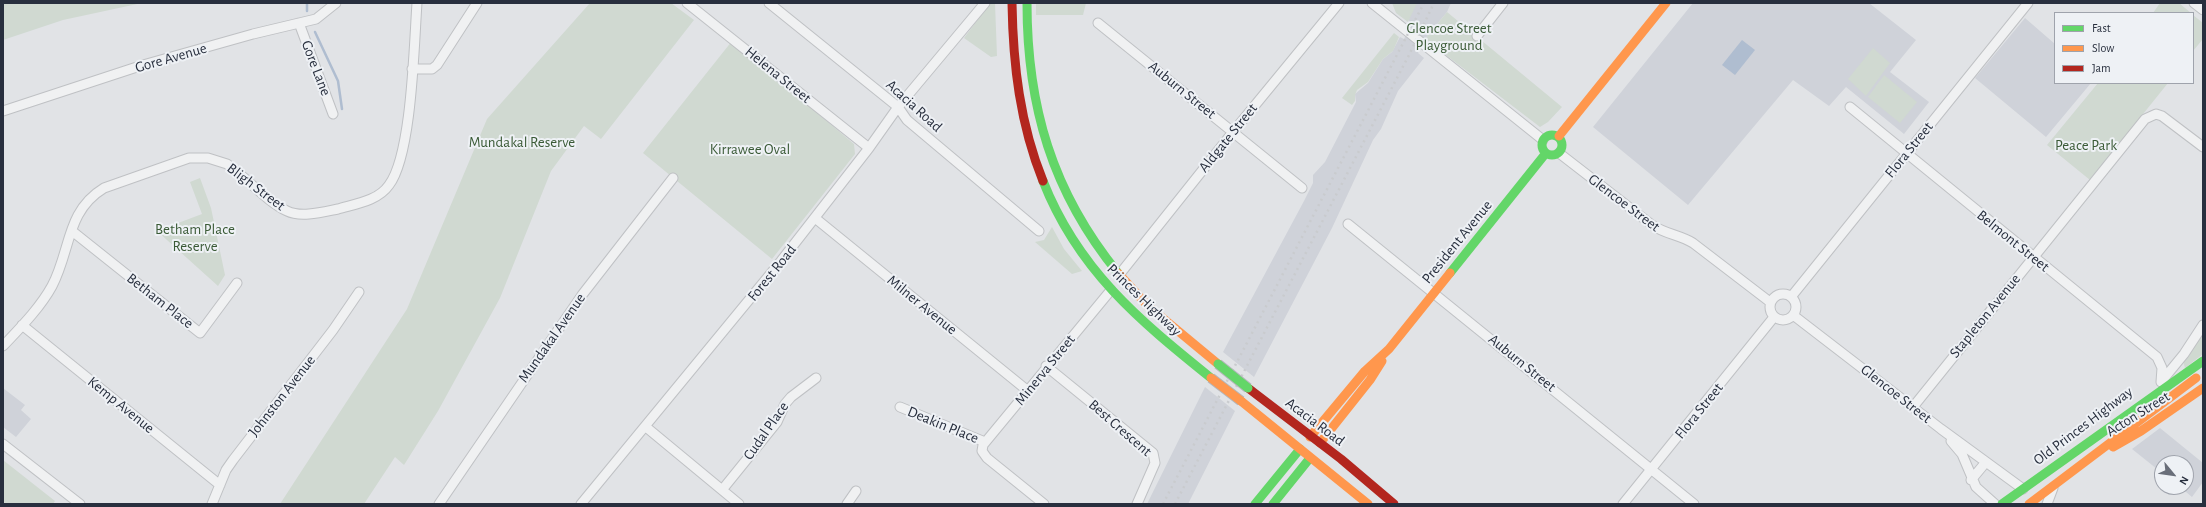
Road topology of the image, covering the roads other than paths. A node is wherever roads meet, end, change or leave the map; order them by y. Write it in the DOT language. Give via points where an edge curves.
graph roads {
  1 [pos="336,3"];
  2 [pos="417,3"];
  3 [pos="477,3"];
  4 [pos="687,3"];
  5 [pos="769,3"];
  6 [pos="985,3"];
  7 [pos="1012,3"];
  8 [pos="1027,3"];
  9 [pos="1339,3"];
  10 [pos="1372,3"];
  11 [pos="1503,3"];
  12 [pos="1666,3"];
  13 [pos="2194,3"];
  14 [pos="2024,4"];
  15 [pos="2203,10"];
  16 [pos="299,23"];
  17 [pos="1098,23"];
  18 [pos="1477,36"];
  19 [pos="412,69"];
  20 [pos="898,107"];
  21 [pos="1850,107"];
  22 [pos="3,111"];
  23 [pos="333,114"];
  24 [pos="1233,132"];
  25 [pos="1559,136"];
  26 [pos="1543,140"];
  27 [pos="2203,147"];
  28 [pos="869,148"];
  29 [pos="1546,153"];
  30 [pos="1559,153"];
  31 [pos="1906,153"];
  32 [pos="673,178"];
  33 [pos="1302,188"];
  34 [pos="815,218"];
  35 [pos="1348,224"];
  36 [pos="72,231"];
  37 [pos="1039,231"];
  38 [pos="2033,257"];
  39 [pos="1119,275"];
  40 [pos="237,283"];
  41 [pos="1111,290"];
  42 [pos="359,292"];
  43 [pos="1434,293"];
  44 [pos="1791,297"];
  45 [pos="1770,302"];
  46 [pos="1793,315"];
  47 [pos="1774,317"];
  48 [pos="22,325"];
  49 [pos="2203,325"];
  50 [pos="3,346"];
  51 [pos="1388,349"];
  52 [pos="2157,357"];
  53 [pos="2179,360"];
  54 [pos="2203,361"];
  55 [pos="1218,364"];
  56 [pos="1046,366"];
  57 [pos="2203,372"];
  58 [pos="816,378"];
  59 [pos="1211,378"];
  60 [pos="2161,382"];
  61 [pos="2203,389"];
  62 [pos="1028,391"];
  63 [pos="900,407"];
  64 [pos="1912,407"];
  65 [pos="2123,417"];
  66 [pos="646,427"];
  67 [pos="1941,429"];
  68 [pos="1310,436"];
  69 [pos="985,442"];
  70 [pos="3,444"];
  71 [pos="1320,444"];
  72 [pos="1300,449"];
  73 [pos="1310,458"];
  74 [pos="1986,462"];
  75 [pos="2083,464"];
  76 [pos="1652,469"];
  77 [pos="1971,480"];
  78 [pos="220,485"];
  79 [pos="2054,485"];
  80 [pos="2023,489"];
  81 [pos="722,490"];
  82 [pos="856,491"];
  83 [pos="80,504"];
  84 [pos="212,504"];
  85 [pos="439,504"];
  86 [pos="581,504"];
  87 [pos="739,504"];
  88 [pos="847,504"];
  89 [pos="1044,504"];
  90 [pos="1137,504"];
  91 [pos="1255,504"];
  92 [pos="1273,504"];
  93 [pos="1368,504"];
  94 [pos="1394,504"];
  95 [pos="1623,504"];
  96 [pos="1694,504"];
  97 [pos="1995,504"];
  98 [pos="2002,504"];
  99 [pos="2023,504"];
  100 [pos="2029,504"];
  101 [pos="2047,504"];
  1 -- 16 [label="street, Gore Avenue" via="316,19"];
  2 -- 19 [label="street, Bligh Street"];
  3 -- 19 [label="street" via="437,65 432,69"];
  4 -- 28 [label="street, Helena Street"];
  5 -- 20 [label="street, Acacia Road"];
  6 -- 20 [label="street, Forest Road"];
  7 -- 41 [label="main road, Princes Highway" via="1016,93 1030,149 1066,230 1094,271"];
  8 -- 39 [label="main road, Princes Highway" via="1025,33 1028,72 1037,118 1046,145 1082,221"];
  9 -- 24 [label="street, Aldgate Street"];
  10 -- 26 [label="street"];
  11 -- 18 [label="street"];
  12 -- 25 [label="main road"];
  13 -- 15 [label="street"];
  14 -- 31 [label="street, Flora Street"];
  16 -- 22 [label="street, Gore Avenue" via="143,65"];
  16 -- 23 [label="street, Gore Lane"];
  17 -- 24 [label="street, Auburn Street"];
  19 -- 36 [label="street, Bligh Street" via="402,156 389,185 374,197 332,210 293,214 280,207 227,164 197,157 99,191 81,208"];
  20 -- 28 [label="street, Forest Road"];
  20 -- 37 [label="street, Acacia Road" via="907,120"];
  21 -- 31 [label="street, Belmont Street"];
  24 -- 33 [label="street, Auburn Street"];
  24 -- 39 [label="street, Aldgate Street"];
  25 -- 26 [label="main road" via="1550,134"];
  25 -- 30 [label="main road" via="1563,146"];
  26 -- 29 [label="main road" via="1542,147"];
  27 -- 38 [label="street, Stapleton Avenue" via="2162,116 2150,115"];
  28 -- 34 [label="street, Forest Road"];
  29 -- 30 [label="main road"];
  29 -- 43 [label="main road, President Avenue"];
  30 -- 45 [label="street, Glencoe Street" via="1652,225 1662,232 1680,236 1693,243"];
  31 -- 38 [label="street, Belmont Street"];
  31 -- 44 [label="street, Flora Street"];
  32 -- 85 [label="street, Mundakal Avenue" via="582,295"];
  34 -- 62 [label="street, Milner Avenue"];
  34 -- 66 [label="street, Forest Road"];
  35 -- 43 [label="street, Auburn Street"];
  36 -- 40 [label="street, Betham Place" via="200,333"];
  36 -- 48 [label="street, Bligh Street" via="52,286"];
  38 -- 52 [label="street, Belmont Street"];
  38 -- 64 [label="street, Stapleton Avenue"];
  39 -- 55 [label="main road, Princes Highway" via="1155,312"];
  41 -- 56 [label="street, Minerva Street"];
  41 -- 59 [label="main road, Princes Highway" via="1152,330"];
  42 -- 78 [label="street, Johnston Avenue" via="233,460"];
  43 -- 51 [label="main road, President Avenue"];
  43 -- 76 [label="street, Auburn Street"];
  44 -- 45 [label="street" via="1779,294"];
  44 -- 46 [label="street" via="1796,307"];
  45 -- 47 [label="street" via="1770,310"];
  46 -- 47 [label="street" via="1786,320"];
  46 -- 64 [label="street, Glencoe Street"];
  47 -- 76 [label="street, Flora Street"];
  48 -- 50 [label="street, Bligh Street"];
  48 -- 78 [label="street, Kemp Avenue"];
  49 -- 53 [label="street, Old Princes Highway"];
  51 -- 68 [label="main road, President Avenue" via="1365,371"];
  51 -- 71 [label="main road, President Avenue" via="1370,380"];
  52 -- 53 [label="street" via="2168,361"];
  52 -- 60 [label="street" via="2162,371"];
  53 -- 60 [label="street, Old Princes Highway"];
  54 -- 65 [label="main road"];
  55 -- 68 [label="main road, Acacia Road, bridge"];
  56 -- 62 [label="street, Minerva Street"];
  56 -- 90 [label="street, Best Crescent" via="1153,453 1155,463"];
  57 -- 75 [label="main road"];
  58 -- 81 [label="street, Cudal Place" via="785,404 777,422"];
  59 -- 72 [label="main road, Acacia Road, bridge"];
  60 -- 65 [label="street, Old Princes Highway"];
  61 -- 75 [label="main road, Acton Street" via="2141,431"];
  62 -- 69 [label="street, Minerva Street"];
  63 -- 69 [label="street, Deakin Place"];
  64 -- 67 [label="street, Glencoe Street"];
  65 -- 80 [label="main road, Old Princes Highway"];
  66 -- 81 [label="street"];
  66 -- 86 [label="street, Forest Road"];
  67 -- 74 [label="street, Glencoe Street"];
  67 -- 77 [label="street, Glencoe Street" via="1960,451"];
  68 -- 71 [label="main road, Acacia Road"];
  68 -- 72 [label="main road, President Avenue"];
  69 -- 89 [label="street, Minerva Street" via="982,451 987,458"];
  70 -- 83 [label="street"];
  71 -- 73 [label="main road, President Avenue"];
  71 -- 94 [label="main road, Acacia Road"];
  72 -- 73 [label="main road, Acacia Road"];
  72 -- 91 [label="main road, President Avenue"];
  73 -- 92 [label="main road, President Avenue"];
  73 -- 93 [label="main road, Acacia Road"];
  74 -- 77 [label="street"];
  74 -- 80 [label="street, Glencoe Street"];
  75 -- 79 [label="main road, Old Princes Highway"];
  75 -- 99 [label="main road"];
  76 -- 95 [label="street, Flora Street"];
  76 -- 96 [label="street, Auburn Street"];
  77 -- 97 [label="street, Glencoe Street"];
  78 -- 84 [label="street, Johnston Avenue"];
  79 -- 100 [label="main road, Old Princes Highway"];
  79 -- 101 [label="street"];
  80 -- 98 [label="main road, Old Princes Highway"];
  81 -- 87 [label="street"];
  82 -- 88 [label="street"];
}
